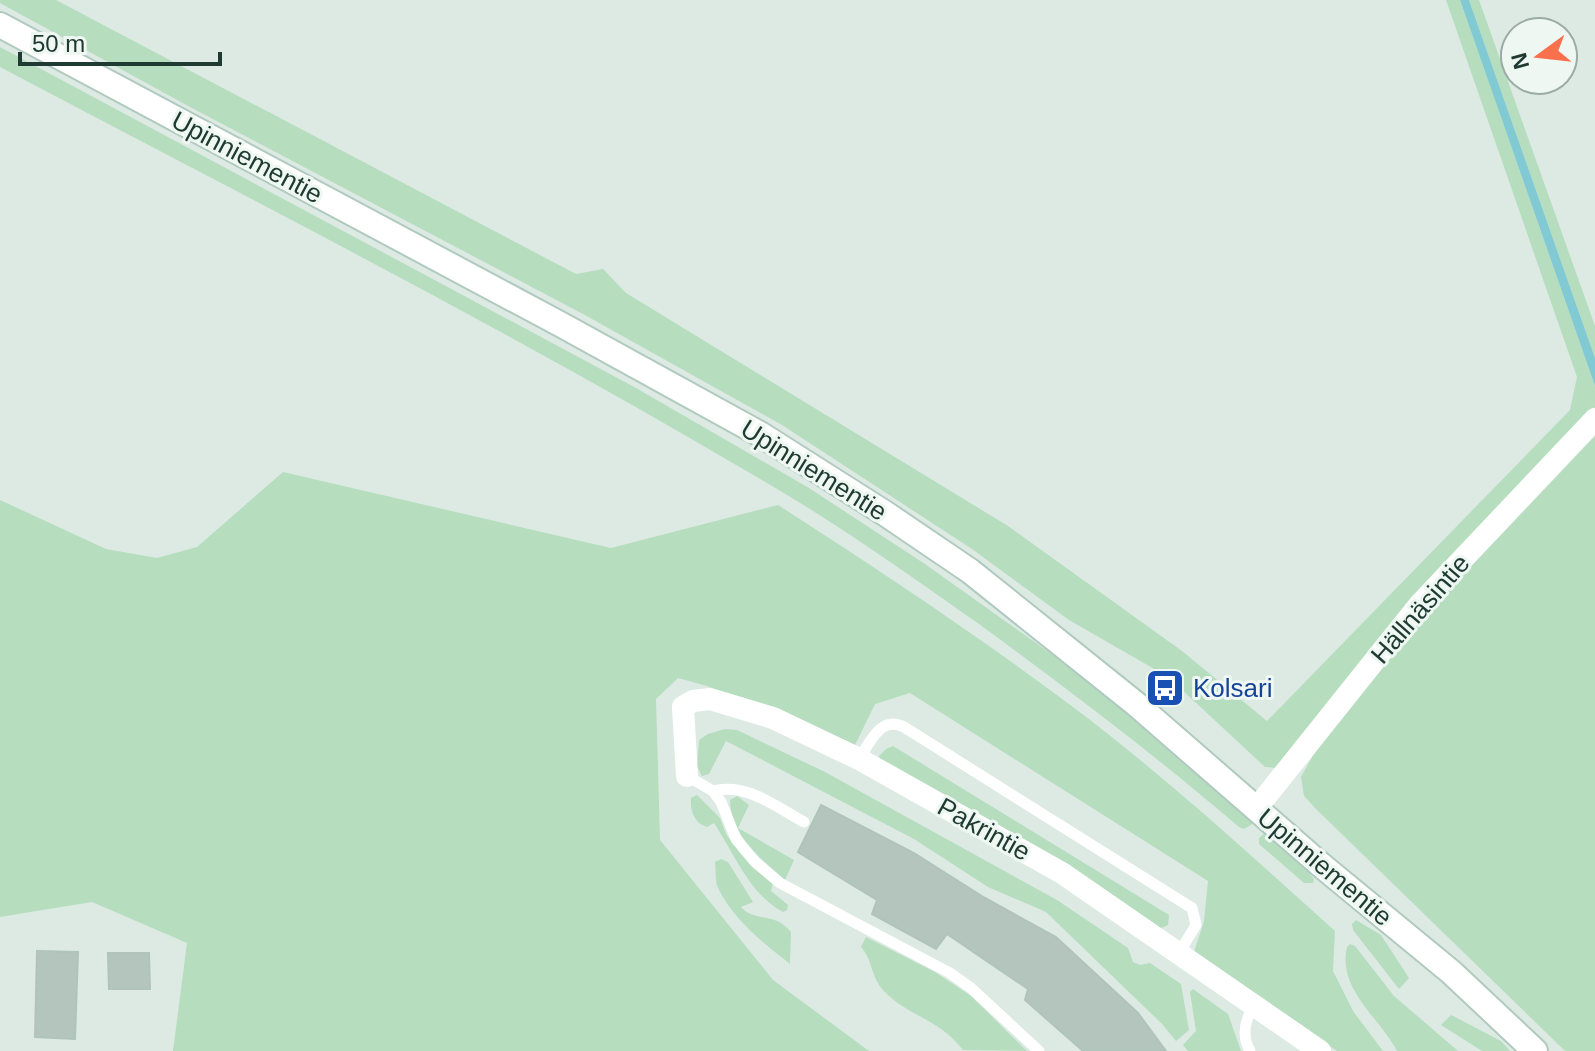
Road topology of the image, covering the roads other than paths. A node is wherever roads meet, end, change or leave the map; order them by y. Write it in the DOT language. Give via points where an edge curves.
graph roads {
  1 [pos="0,25"];
  2 [pos="1594,420"];
  3 [pos="859,759"];
  4 [pos="687,776"];
  5 [pos="713,791"];
  6 [pos="1256,809"];
  7 [pos="804,822"];
  8 [pos="1179,953"];
  9 [pos="1254,1005"];
  10 [pos="1039,1051"];
  11 [pos="1250,1051"];
  12 [pos="1320,1051"];
  13 [pos="1535,1051"];
  1 -- 6 [label="main road, Upinniementie" via="760,434 970,571"];
  2 -- 6 [label="street, Hällnäsintie" via="1419,605"];
  3 -- 4 [label="street, Pakrintie" via="773,718 710,699 683,707"];
  3 -- 8 [label="street, Pakrintie" via="1062,873"];
  3 -- 8 [label="lane" via="887,724 904,727 1192,908 1196,925"];
  4 -- 5 [label="lane"];
  5 -- 7 [label="lane" via="747,791"];
  5 -- 10 [label="lane" via="736,839 780,883 950,973"];
  6 -- 13 [label="main road, Upinniementie" via="1451,972"];
  8 -- 9 [label="street, Pakrintie"];
  9 -- 11 [label="lane" via="1245,1020"];
  9 -- 12 [label="street, Pakrintie"];
}
